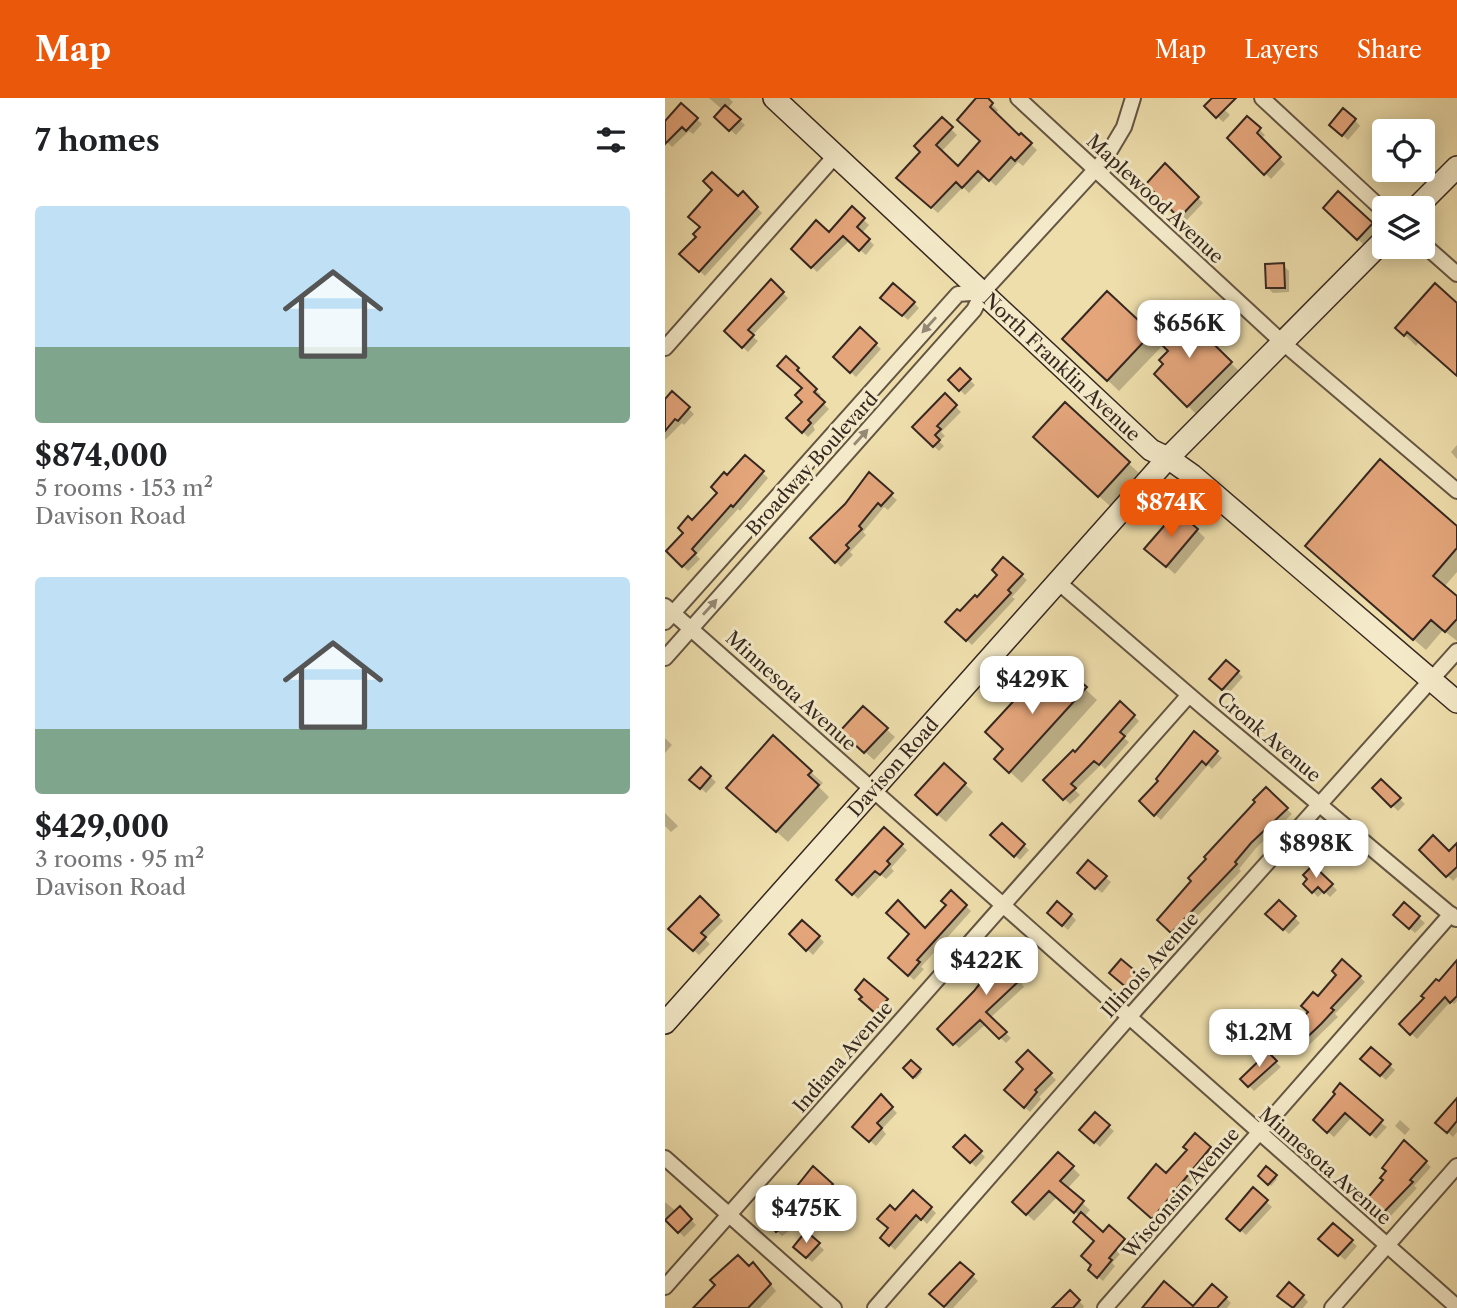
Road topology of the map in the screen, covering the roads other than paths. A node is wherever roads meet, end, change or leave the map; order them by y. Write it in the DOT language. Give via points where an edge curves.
graph roads {
  1 [pos="774,98"];
  2 [pos="1018,98"];
  3 [pos="1132,98"];
  4 [pos="1262,98"];
  5 [pos="835,156"];
  6 [pos="1457,167"];
  7 [pos="1094,170"];
  8 [pos="1428,196"];
  9 [pos="1372,200"];
  10 [pos="1372,252"];
  11 [pos="1435,255"];
  12 [pos="1457,274"];
  13 [pos="983,292"];
  14 [pos="1282,342"];
  15 [pos="665,348"];
  16 [pos="1168,458"];
  17 [pos="1457,491"];
  18 [pos="1058,582"];
  19 [pos="668,613"];
  20 [pos="691,628"];
  21 [pos="1457,651"];
  22 [pos="665,658"];
  23 [pos="1431,680"];
  24 [pos="1189,695"];
  25 [pos="1457,702"];
  26 [pos="873,790"];
  27 [pos="1319,805"];
  28 [pos="1001,906"];
  29 [pos="1454,917"];
  30 [pos="1129,1018"];
  31 [pos="665,1023"];
  32 [pos="1259,1134"];
  33 [pos="665,1158"];
  34 [pos="1457,1166"];
  35 [pos="729,1215"];
  36 [pos="1387,1246"];
  37 [pos="665,1287"];
  38 [pos="1457,1307"];
  39 [pos="834,1308"];
  40 [pos="875,1308"];
  41 [pos="1105,1308"];
  42 [pos="1332,1308"];
  1 -- 5 [label="main road, North Franklin Avenue"];
  2 -- 7 [label="street, Maplewood Avenue"];
  3 -- 7 [label="street, Broadway Boulevard" via="1124,127"];
  4 -- 9 [label="street"];
  5 -- 13 [label="main road, North Franklin Avenue"];
  5 -- 15 [label="street"];
  6 -- 8 [label="main road"];
  7 -- 13 [label="street, Broadway Boulevard"];
  7 -- 14 [label="street, Maplewood Avenue"];
  10 -- 14 [label="main road, Davison Road"];
  11 -- 12 [label="street"];
  13 -- 16 [label="main road, North Franklin Avenue" via="1150,450"];
  13 -- 19 [label="street, Broadway Boulevard, one-way" via="958,293"];
  20 -- 13 [label="street, Broadway Boulevard, one-way" via="974,310"];
  14 -- 16 [label="main road, Davison Road"];
  14 -- 17 [label="street, Maplewood Avenue"];
  16 -- 18 [label="main road, Davison Road"];
  16 -- 23 [label="main road, North Franklin Avenue"];
  18 -- 24 [label="street, Cronk Avenue"];
  18 -- 26 [label="main road, Davison Road"];
  19 -- 20 [label="street, Minnesota Avenue"];
  20 -- 22 [label="street, Broadway Boulevard"];
  20 -- 26 [label="street, Minnesota Avenue"];
  21 -- 23 [label="street, Illinois Avenue"];
  23 -- 25 [label="main road, North Franklin Avenue"];
  23 -- 27 [label="street, Illinois Avenue"];
  24 -- 27 [label="street, Cronk Avenue"];
  24 -- 28 [label="street, Indiana Avenue"];
  26 -- 28 [label="street, Minnesota Avenue"];
  26 -- 31 [label="main road, Davison Road"];
  27 -- 29 [label="street, Cronk Avenue"];
  27 -- 30 [label="street, Illinois Avenue"];
  28 -- 30 [label="street, Minnesota Avenue"];
  28 -- 35 [label="street, Indiana Avenue"];
  29 -- 32 [label="street, Wisconsin Avenue"];
  30 -- 32 [label="street, Minnesota Avenue"];
  30 -- 40 [label="street, Illinois Avenue"];
  32 -- 36 [label="street, Minnesota Avenue"];
  32 -- 41 [label="street, Wisconsin Avenue"];
  33 -- 35 [label="street"];
  34 -- 36 [label="street"];
  35 -- 37 [label="street, Indiana Avenue"];
  35 -- 39 [label="street"];
  36 -- 38 [label="street, Minnesota Avenue"];
  36 -- 42 [label="street"];
}
